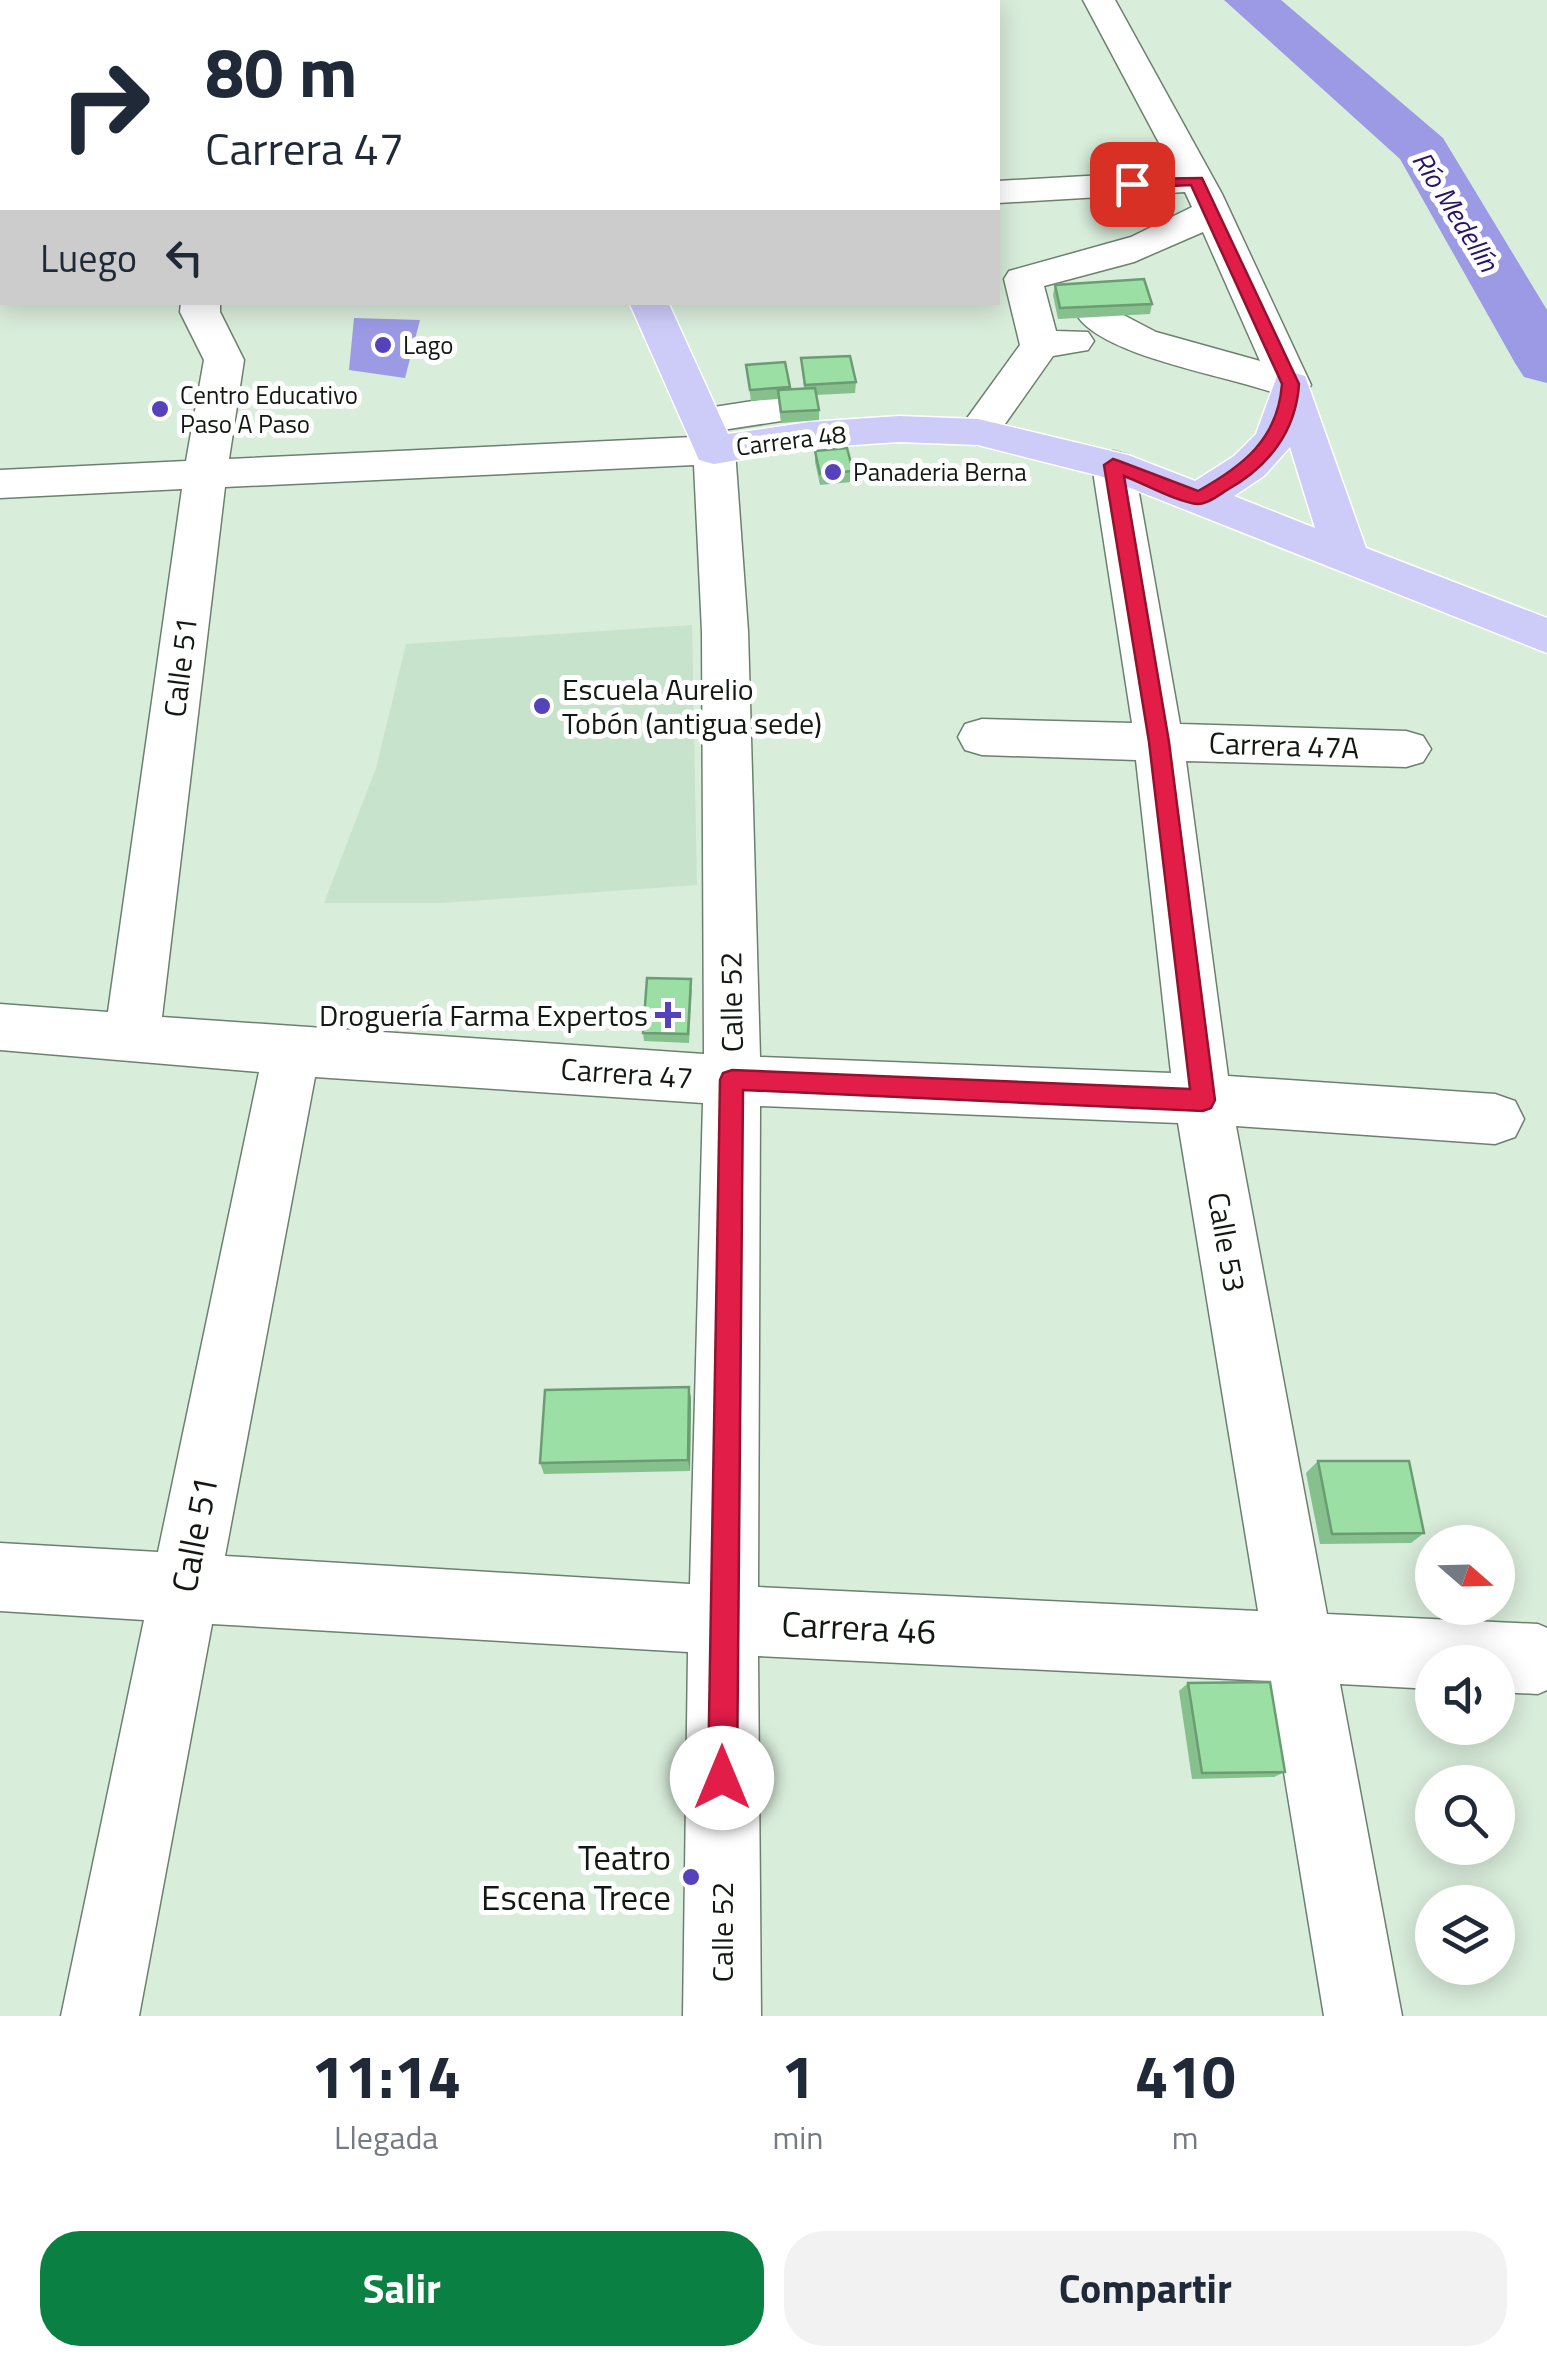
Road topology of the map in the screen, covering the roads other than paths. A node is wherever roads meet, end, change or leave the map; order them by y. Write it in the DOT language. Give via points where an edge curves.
graph roads {
  1 [pos="1099,0"];
  2 [pos="1000,192"];
  3 [pos="1204,196"];
  4 [pos="1102,301"];
  5 [pos="201,305"];
  6 [pos="649,305"];
  7 [pos="1040,346"];
  8 [pos="1290,384"];
  9 [pos="978,432"];
  10 [pos="709,435"];
  11 [pos="1113,465"];
  12 [pos="206,472"];
  13 [pos="0,484"];
  14 [pos="1199,498"];
  15 [pos="1346,554"];
  16 [pos="1547,636"];
  17 [pos="982,737"];
  18 [pos="1159,742"];
  19 [pos="1406,749"];
  20 [pos="0,1027"];
  21 [pos="132,1038"];
  22 [pos="290,1053"];
  23 [pos="732,1080"];
  24 [pos="1203,1100"];
  25 [pos="1495,1119"];
  26 [pos="0,1577"];
  27 [pos="184,1586"];
  28 [pos="723,1620"];
  29 [pos="1297,1650"];
  30 [pos="1538,1659"];
  31 [pos="100,2016"];
  32 [pos="722,2016"];
  33 [pos="1363,2016"];
  1 -- 3 [label="street"];
  2 -- 3 [label="street"];
  3 -- 4 [label="street" via="1192,225"];
  3 -- 8 [label="street"];
  4 -- 7 [label="street"];
  4 -- 7 [label="street" via="1023,279"];
  4 -- 8 [label="street"];
  5 -- 12 [label="street, Calle 51" via="224,360"];
  6 -- 10 [label="main road, Calle 52"];
  7 -- 9 [label="street"];
  8 -- 14 [label="main road" via="1289,411 1267,451"];
  8 -- 15 [label="main road"];
  9 -- 10 [label="main road, Carrera 48" via="798,422"];
  9 -- 11 [label="main road, Carrera 48"];
  10 -- 12 [label="street, Carrera 48"];
  10 -- 23 [label="street, Calle 52" via="725,631"];
  11 -- 14 [label="main road, Carrera 48"];
  11 -- 18 [label="street, Calle 53"];
  12 -- 13 [label="street, Carrera 48"];
  12 -- 21 [label="street, Calle 51"];
  14 -- 15 [label="main road, Carrera 48"];
  15 -- 16 [label="main road, Carrera 48"];
  17 -- 18 [label="street, Carrera 47A"];
  18 -- 19 [label="street, Carrera 47A"];
  18 -- 24 [label="street, Calle 53"];
  20 -- 21 [label="street, Carrera 47"];
  21 -- 22 [label="street, Carrera 47"];
  22 -- 23 [label="street, Carrera 47"];
  22 -- 27 [label="street, Calle 51"];
  23 -- 24 [label="street, Carrera 47"];
  23 -- 28 [label="street, Calle 52"];
  24 -- 25 [label="street, Carrera 47"];
  24 -- 29 [label="street, Calle 53"];
  26 -- 27 [label="street, Carrera 46"];
  27 -- 28 [label="street, Carrera 46"];
  27 -- 31 [label="street, Calle 51"];
  28 -- 29 [label="street, Carrera 46"];
  28 -- 32 [label="street, Calle 52"];
  29 -- 30 [label="street, Carrera 46"];
  29 -- 33 [label="street, Calle 53"];
}
